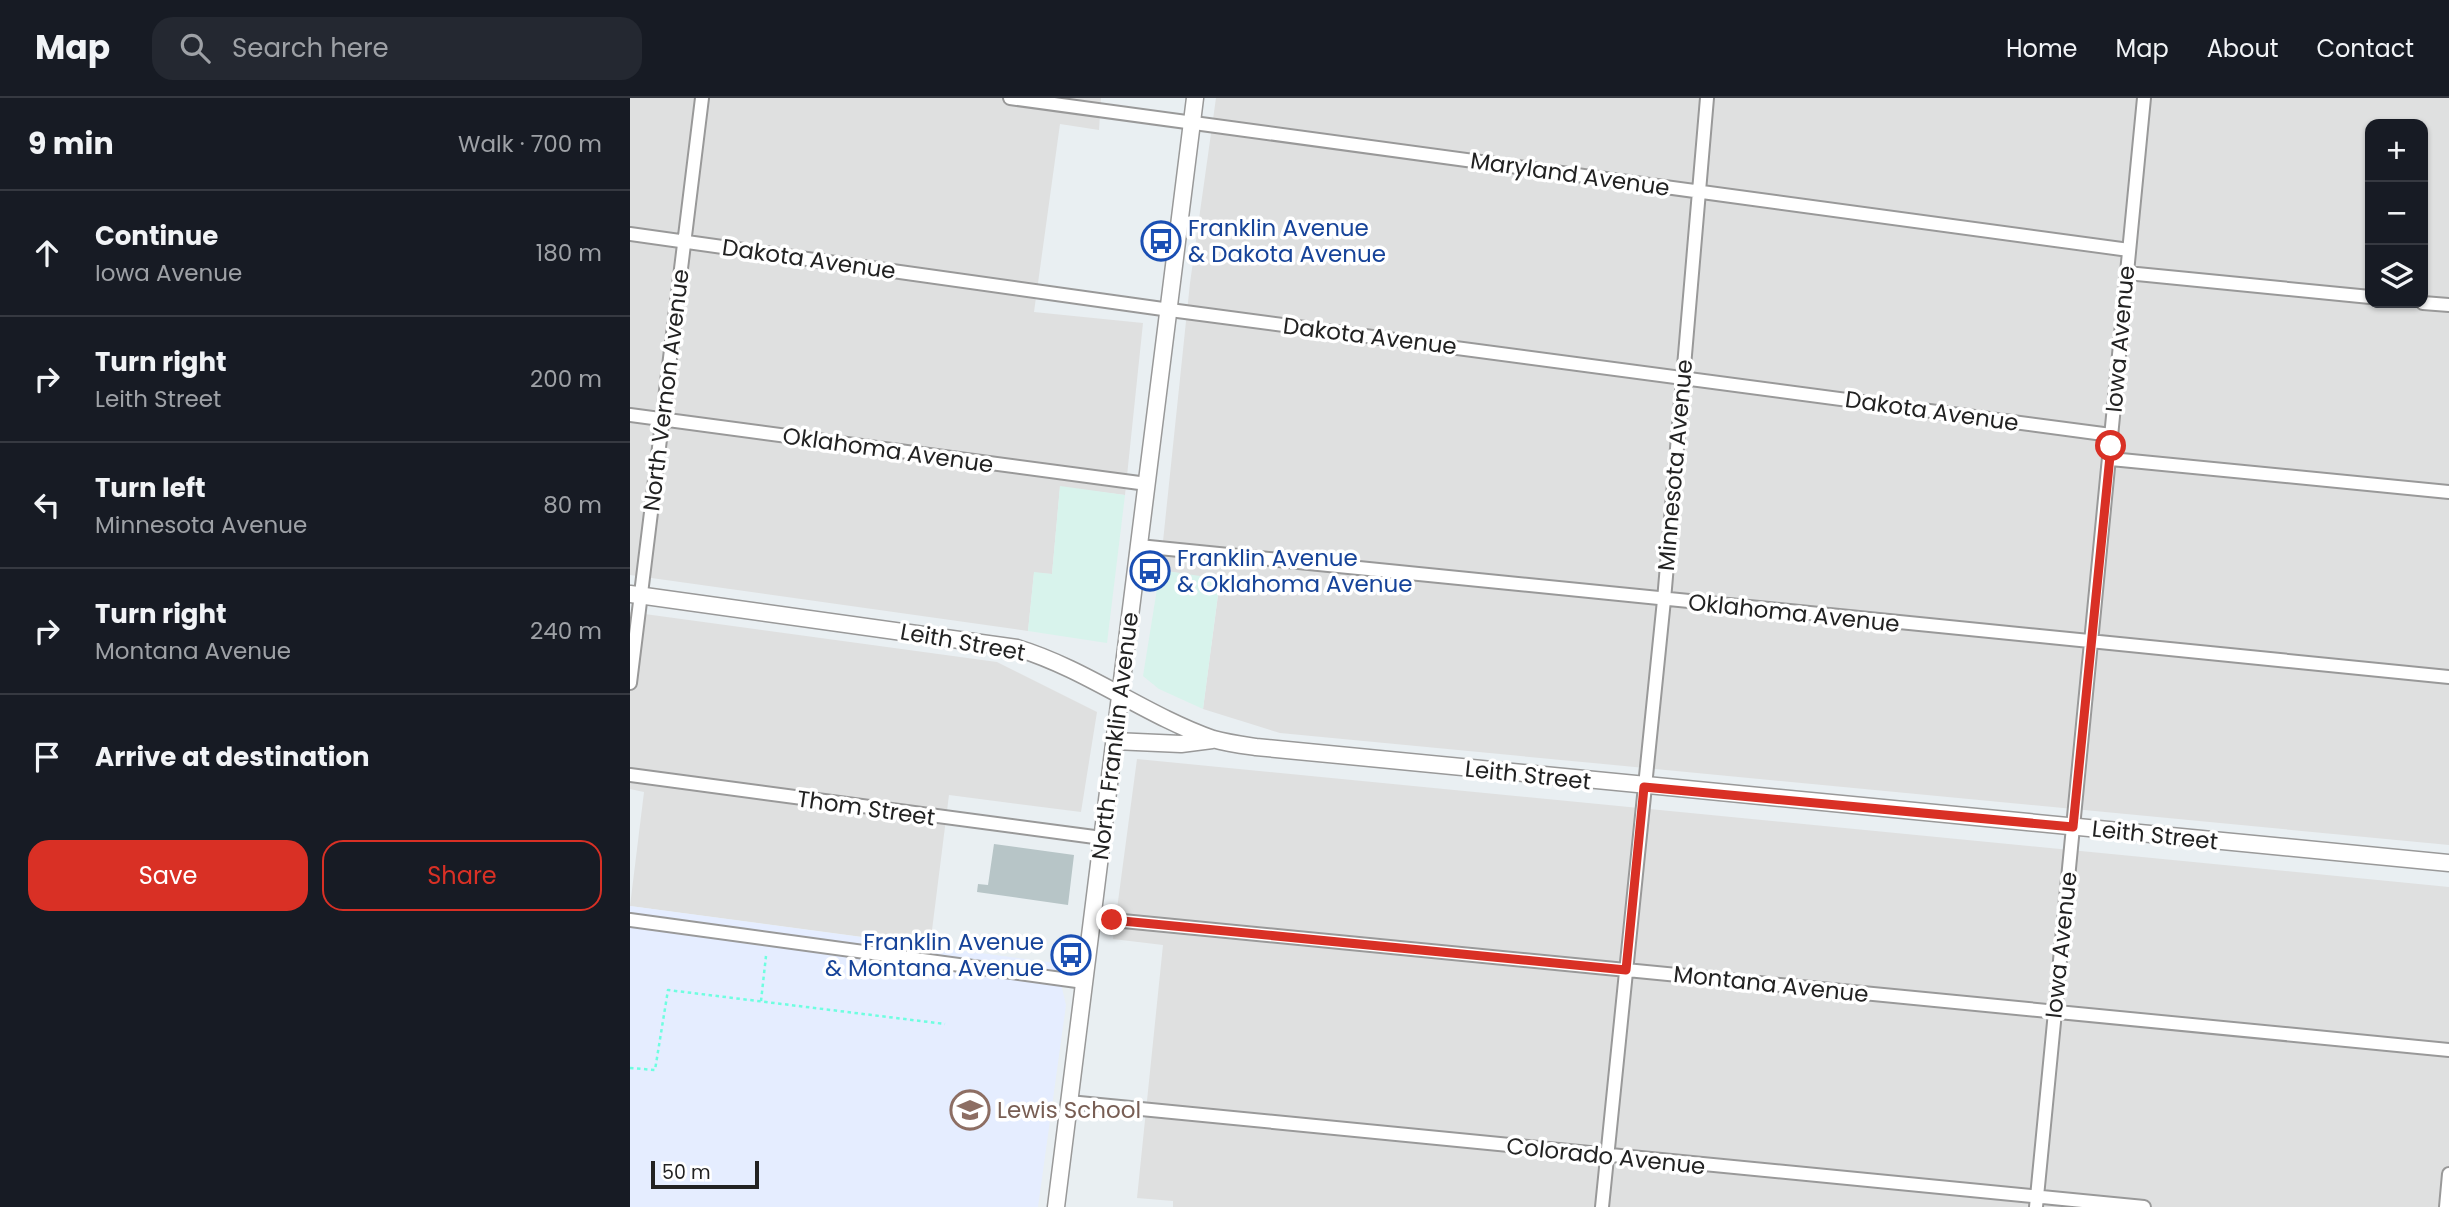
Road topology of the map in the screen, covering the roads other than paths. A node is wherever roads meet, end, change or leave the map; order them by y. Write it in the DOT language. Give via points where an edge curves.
graph roads {
  1 [pos="702,98"];
  2 [pos="1010,98"];
  3 [pos="1195,98"];
  4 [pos="1707,98"];
  5 [pos="2144,98"];
  6 [pos="1192,122"];
  7 [pos="1697,191"];
  8 [pos="630,234"];
  9 [pos="685,242"];
  10 [pos="2129,250"];
  11 [pos="2127,273"];
  12 [pos="2365,297"];
  13 [pos="2428,303"];
  14 [pos="2449,305"];
  15 [pos="1170,310"];
  16 [pos="1684,378"];
  17 [pos="630,415"];
  18 [pos="663,420"];
  19 [pos="2111,435"];
  20 [pos="2111,459"];
  21 [pos="1147,484"];
  22 [pos="2449,492"];
  23 [pos="1139,546"];
  24 [pos="636,595"];
  25 [pos="1664,600"];
  26 [pos="2091,644"];
  27 [pos="2449,677"];
  28 [pos="630,682"];
  29 [pos="1121,694"];
  30 [pos="1216,740"];
  31 [pos="1114,741"];
  32 [pos="630,775"];
  33 [pos="1644,787"];
  34 [pos="2073,827"];
  35 [pos="1102,838"];
  36 [pos="2449,863"];
  37 [pos="1092,918"];
  38 [pos="630,920"];
  39 [pos="1626,970"];
  40 [pos="1084,982"];
  41 [pos="2055,1012"];
  42 [pos="2449,1050"];
  43 [pos="1069,1102"];
  44 [pos="1607,1157"];
  45 [pos="2449,1174"];
  46 [pos="2037,1202"];
  47 [pos="1056,1207"];
  48 [pos="1602,1207"];
  49 [pos="2144,1207"];
  50 [pos="2446,1207"];
  1 -- 9 [label="street, North Vernon Avenue"];
  2 -- 6 [label="street, Maryland Avenue"];
  3 -- 6 [label="street, North Franklin Avenue"];
  4 -- 7 [label="street, Minnesota Avenue"];
  5 -- 10 [label="street, Iowa Avenue"];
  6 -- 7 [label="street, Maryland Avenue"];
  6 -- 15 [label="street, North Franklin Avenue"];
  7 -- 10 [label="street, Maryland Avenue"];
  7 -- 16 [label="street, Minnesota Avenue"];
  8 -- 9 [label="street, Dakota Avenue"];
  9 -- 15 [label="street, Dakota Avenue"];
  9 -- 18 [label="street, North Vernon Avenue"];
  10 -- 11 [label="street, Iowa Avenue"];
  11 -- 12 [label="street"];
  11 -- 19 [label="street, Iowa Avenue"];
  13 -- 14 [label="street"];
  15 -- 16 [label="street, Dakota Avenue"];
  15 -- 21 [label="street, North Franklin Avenue"];
  16 -- 19 [label="street, Dakota Avenue"];
  16 -- 25 [label="street, Minnesota Avenue"];
  17 -- 18 [label="street, Oklahoma Avenue"];
  18 -- 21 [label="street, Oklahoma Avenue"];
  18 -- 24 [label="street, North Vernon Avenue"];
  19 -- 20 [label="street, Iowa Avenue"];
  20 -- 22 [label="street"];
  20 -- 26 [label="street, Iowa Avenue"];
  21 -- 23 [label="street, North Franklin Avenue"];
  23 -- 25 [label="street, Oklahoma Avenue"];
  23 -- 29 [label="street, North Franklin Avenue"];
  24 -- 28 [label="street, North Vernon Avenue"];
  24 -- 29 [label="street, Leith Street" via="990,642 1041,656"];
  25 -- 26 [label="street, Oklahoma Avenue"];
  25 -- 33 [label="street, Minnesota Avenue"];
  26 -- 27 [label="street, Oklahoma Avenue"];
  26 -- 34 [label="street, Iowa Avenue"];
  29 -- 30 [label="street, Leith Street"];
  29 -- 31 [label="street, North Franklin Avenue"];
  30 -- 31 [label="street" via="1181,744"];
  30 -- 33 [label="street, Leith Street"];
  31 -- 35 [label="street, North Franklin Avenue"];
  32 -- 35 [label="street, Thom Street"];
  33 -- 34 [label="street, Leith Street"];
  33 -- 39 [label="street, Minnesota Avenue"];
  34 -- 36 [label="street, Leith Street"];
  34 -- 41 [label="street, Iowa Avenue"];
  35 -- 37 [label="street, North Franklin Avenue"];
  37 -- 39 [label="street, Montana Avenue"];
  37 -- 40 [label="street, North Franklin Avenue"];
  38 -- 40 [label="street"];
  39 -- 41 [label="street, Montana Avenue"];
  39 -- 44 [label="street, Minnesota Avenue"];
  40 -- 43 [label="street, North Franklin Avenue"];
  41 -- 42 [label="street, Montana Avenue"];
  41 -- 46 [label="street, Iowa Avenue"];
  43 -- 44 [label="street, Colorado Avenue"];
  43 -- 47 [label="street, North Franklin Avenue"];
  44 -- 46 [label="street, Colorado Avenue"];
  44 -- 48 [label="street, Minnesota Avenue"];
  45 -- 50 [label="street"];
  46 -- 49 [label="street, Colorado Avenue"];
}
